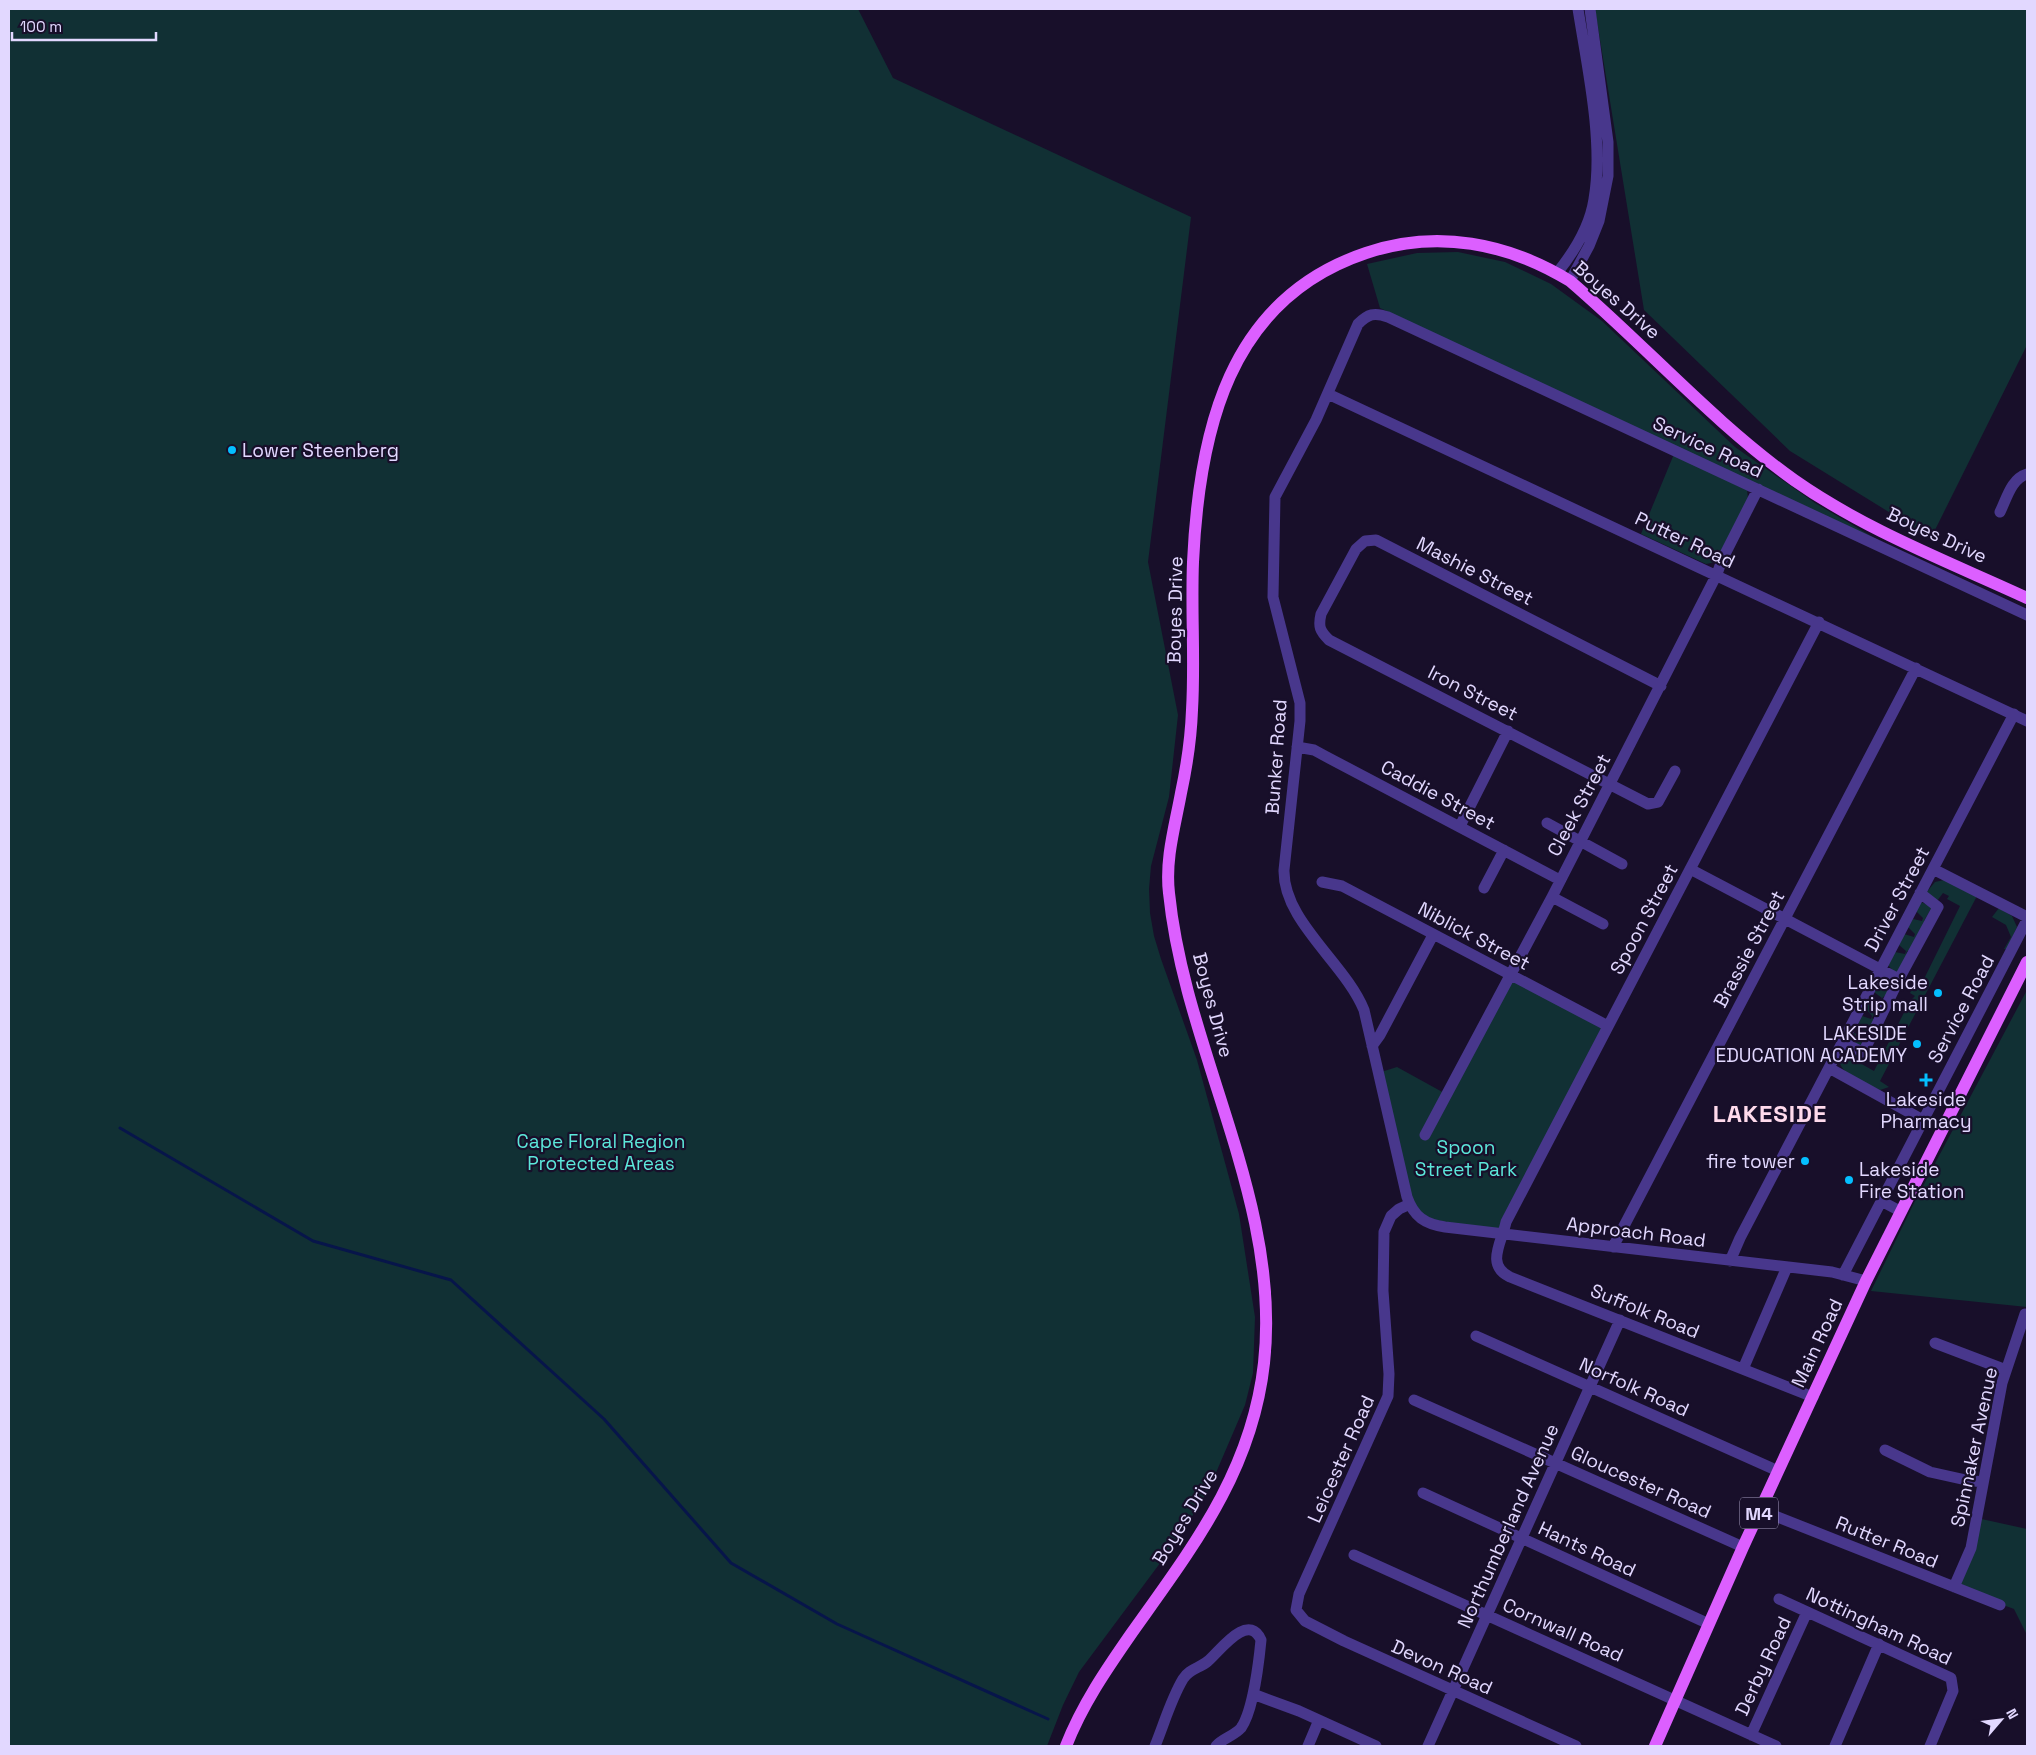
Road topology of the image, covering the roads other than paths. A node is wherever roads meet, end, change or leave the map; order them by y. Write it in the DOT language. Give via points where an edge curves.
graph roads {
  1 [pos="1578,9"];
  2 [pos="1590,9"];
  3 [pos="1557,274"];
  4 [pos="1570,281"];
  5 [pos="1374,313"];
  6 [pos="1328,394"];
  7 [pos="2027,474"];
  8 [pos="1758,489"];
  9 [pos="2000,512"];
  10 [pos="1717,574"];
  11 [pos="2027,598"];
  12 [pos="2027,615"];
  13 [pos="1819,622"];
  14 [pos="1320,631"];
  15 [pos="1916,668"];
  16 [pos="1661,686"];
  17 [pos="2014,714"];
  18 [pos="2027,721"];
  19 [pos="1508,731"];
  20 [pos="1297,748"];
  21 [pos="1674,770"];
  22 [pos="1610,786"];
  23 [pos="1547,823"];
  24 [pos="1460,826"];
  25 [pos="1581,842"];
  26 [pos="1504,850"];
  27 [pos="1622,864"];
  28 [pos="1690,869"];
  29 [pos="1933,869"];
  30 [pos="1560,880"];
  31 [pos="1322,882"];
  32 [pos="1484,888"];
  33 [pos="1920,893"];
  34 [pos="1552,898"];
  35 [pos="1785,919"];
  36 [pos="2027,919"];
  37 [pos="1603,924"];
  38 [pos="1434,935"];
  39 [pos="2027,962"];
  40 [pos="1881,969"];
  41 [pos="1510,975"];
  42 [pos="1897,977"];
  43 [pos="1608,1026"];
  44 [pos="1843,1042"];
  45 [pos="1372,1046"];
  46 [pos="1829,1068"];
  47 [pos="1922,1120"];
  48 [pos="1425,1135"];
  49 [pos="1881,1201"];
  50 [pos="1410,1204"];
  51 [pos="1900,1211"];
  52 [pos="1504,1234"];
  53 [pos="1613,1247"];
  54 [pos="1730,1261"];
  55 [pos="1787,1267"];
  56 [pos="1843,1275"];
  57 [pos="1866,1281"];
  58 [pos="2025,1314"];
  59 [pos="1620,1320"];
  60 [pos="1476,1336"];
  61 [pos="1935,1343"];
  62 [pos="1743,1369"];
  63 [pos="2006,1370"];
  64 [pos="1590,1386"];
  65 [pos="1813,1397"];
  66 [pos="1414,1400"];
  67 [pos="1885,1450"];
  68 [pos="1556,1462"];
  69 [pos="1778,1471"];
  70 [pos="1983,1482"];
  71 [pos="1423,1493"];
  72 [pos="1760,1510"];
  73 [pos="1522,1538"];
  74 [pos="1743,1548"];
  75 [pos="1354,1555"];
  76 [pos="1954,1587"];
  77 [pos="1779,1599"];
  78 [pos="2000,1605"];
  79 [pos="1807,1612"];
  80 [pos="1297,1614"];
  81 [pos="1487,1615"];
  82 [pos="1709,1624"];
  83 [pos="1879,1644"];
  84 [pos="1452,1691"];
  85 [pos="1252,1694"];
  86 [pos="1676,1700"];
  87 [pos="1320,1720"];
  88 [pos="1751,1735"];
  89 [pos="1066,1746"];
  90 [pos="1155,1746"];
  91 [pos="1216,1746"];
  92 [pos="1308,1746"];
  93 [pos="1376,1746"];
  94 [pos="1428,1746"];
  95 [pos="1576,1746"];
  96 [pos="1655,1746"];
  97 [pos="1776,1746"];
  98 [pos="1835,1746"];
  99 [pos="1930,1746"];
  1 -- 3 [label="street" via="1595,126 1597,177 1594,200 1579,240"];
  2 -- 4 [label="street" via="1608,142 1608,176 1599,221"];
  3 -- 4 [label="main road, Boyes Drive"];
  3 -- 89 [label="main road, Boyes Drive" via="1503,250 1442,240 1381,248 1347,259 1292,293 1264,321 1240,353 1217,408 1203,464 1193,560 1192,708 1186,771 1170,850 1168,884 1182,970 1247,1193 1263,1261 1267,1312 1264,1369 1251,1427 1225,1493 1190,1551 1087,1700"];
  4 -- 11 [label="main road, Boyes Drive" via="1726,425 1795,480 1866,522"];
  5 -- 6 [label="street, Bunker Road" via="1358,324"];
  5 -- 8 [label="street, Service Road"];
  6 -- 10 [label="street, Putter Road"];
  6 -- 20 [label="street, Bunker Road" via="1274,504 1273,597 1299,693"];
  7 -- 9 [label="street" via="2014,484"];
  8 -- 10 [label="street, Cleek Street"];
  8 -- 12 [label="street, Service Road"];
  10 -- 13 [label="street, Putter Road"];
  10 -- 16 [label="street, Cleek Street"];
  13 -- 15 [label="street, Putter Road"];
  13 -- 28 [label="street, Spoon Street"];
  14 -- 16 [label="street, Mashie Street" via="1321,614 1356,549 1365,541 1376,540"];
  14 -- 19 [label="street, Iron Street" via="1329,640"];
  15 -- 17 [label="street, Putter Road"];
  15 -- 35 [label="street, Brassie Street"];
  16 -- 22 [label="street, Cleek Street"];
  17 -- 18 [label="street, Putter Road"];
  17 -- 29 [label="street, Driver Street"];
  19 -- 22 [label="street, Iron Street"];
  19 -- 24 [label="street"];
  20 -- 24 [label="street, Caddie Street" via="1317,752"];
  20 -- 45 [label="street, Bunker Road" via="1284,870 1287,895 1360,1001"];
  21 -- 22 [label="street, Iron Street" via="1655,804 1648,804"];
  22 -- 25 [label="street, Cleek Street"];
  23 -- 25 [label="street"];
  24 -- 26 [label="street, Caddie Street"];
  25 -- 27 [label="street"];
  25 -- 30 [label="street, Cleek Street"];
  26 -- 30 [label="street, Caddie Street"];
  26 -- 32 [label="street"];
  28 -- 35 [label="street"];
  28 -- 43 [label="street, Spoon Street"];
  29 -- 33 [label="street, Driver Street"];
  29 -- 36 [label="street"];
  30 -- 34 [label="street, Cleek Street"];
  31 -- 38 [label="street, Niblick Street" via="1342,886"];
  33 -- 40 [label="street, Driver Street"];
  33 -- 42 [label="street" via="1938,908"];
  34 -- 37 [label="street"];
  34 -- 41 [label="street, Cleek Street"];
  35 -- 40 [label="street"];
  35 -- 53 [label="street, Brassie Street"];
  36 -- 47 [label="street, Service Road" via="2010,957"];
  38 -- 41 [label="street, Niblick Street"];
  38 -- 45 [label="street"];
  39 -- 51 [label="main road, Main Road / M4"];
  40 -- 42 [label="street"];
  40 -- 44 [label="street, Driver Street"];
  41 -- 43 [label="street, Niblick Street"];
  41 -- 48 [label="street, Cleek Street"];
  42 -- 44 [label="street" via="1864,1052"];
  43 -- 52 [label="street, Spoon Street" via="1506,1222"];
  44 -- 46 [label="street, Driver Street"];
  45 -- 50 [label="street, Bunker Road"];
  46 -- 47 [label="street"];
  46 -- 54 [label="street, Driver Street"];
  47 -- 49 [label="street, Service Road"];
  49 -- 51 [label="street"];
  49 -- 56 [label="street, Service Road"];
  50 -- 52 [label="street, Approach Road" via="1417,1216 1430,1224"];
  50 -- 80 [label="street, Leicester Road" via="1391,1216 1384,1232 1388,1396 1299,1594"];
  51 -- 57 [label="main road, Main Road / M4"];
  52 -- 53 [label="street, Approach Road"];
  52 -- 59 [label="street, Suffolk Road" via="1496,1262 1503,1273"];
  53 -- 54 [label="street, Approach Road"];
  54 -- 55 [label="street, Approach Road"];
  55 -- 56 [label="street, Approach Road"];
  55 -- 62 [label="street"];
  56 -- 57 [label="street, Approach Road"];
  57 -- 65 [label="main road, Main Road / M4"];
  58 -- 63 [label="street, Spinnaker Avenue"];
  59 -- 62 [label="street, Suffolk Road"];
  59 -- 64 [label="street, Northumberland Avenue"];
  60 -- 64 [label="street, Norfolk Road"];
  61 -- 63 [label="street"];
  62 -- 65 [label="street, Suffolk Road"];
  63 -- 70 [label="street, Spinnaker Avenue"];
  64 -- 68 [label="street, Northumberland Avenue"];
  64 -- 69 [label="street, Norfolk Road"];
  65 -- 69 [label="main road, Main Road / M4"];
  66 -- 68 [label="street, Gloucester Road"];
  67 -- 70 [label="street" via="1930,1472"];
  68 -- 73 [label="street, Northumberland Avenue"];
  68 -- 74 [label="street, Gloucester Road"];
  69 -- 72 [label="main road, Main Road / M4"];
  70 -- 76 [label="street, Spinnaker Avenue" via="1971,1548"];
  71 -- 73 [label="street, Hants Road"];
  72 -- 74 [label="main road, Main Road / M4"];
  72 -- 76 [label="street, Rutter Road"];
  73 -- 81 [label="street, Northumberland Avenue"];
  73 -- 82 [label="street, Hants Road"];
  74 -- 82 [label="main road, Main Road / M4"];
  75 -- 81 [label="street, Cornwall Road"];
  76 -- 78 [label="street, Rutter Road"];
  77 -- 79 [label="street, Nottingham Road"];
  79 -- 83 [label="street, Nottingham Road"];
  79 -- 88 [label="street, Derby Road"];
  80 -- 84 [label="street, Devon Road" via="1344,1641"];
  81 -- 84 [label="street, Northumberland Avenue"];
  81 -- 86 [label="street, Cornwall Road"];
  82 -- 86 [label="main road, Main Road / M4"];
  83 -- 98 [label="street"];
  83 -- 99 [label="street, Nottingham Road" via="1950,1677 1952,1691"];
  84 -- 94 [label="street, Northumberland Avenue"];
  84 -- 95 [label="street, Devon Road"];
  85 -- 87 [label="street"];
  85 -- 90 [label="street" via="1261,1640 1256,1633 1246,1630 1186,1675"];
  85 -- 91 [label="street" via="1242,1726"];
  86 -- 88 [label="street, Cornwall Road"];
  86 -- 96 [label="main road, Main Road / M4"];
  87 -- 92 [label="street"];
  87 -- 93 [label="street"];
  88 -- 97 [label="street, Cornwall Road"];
}
